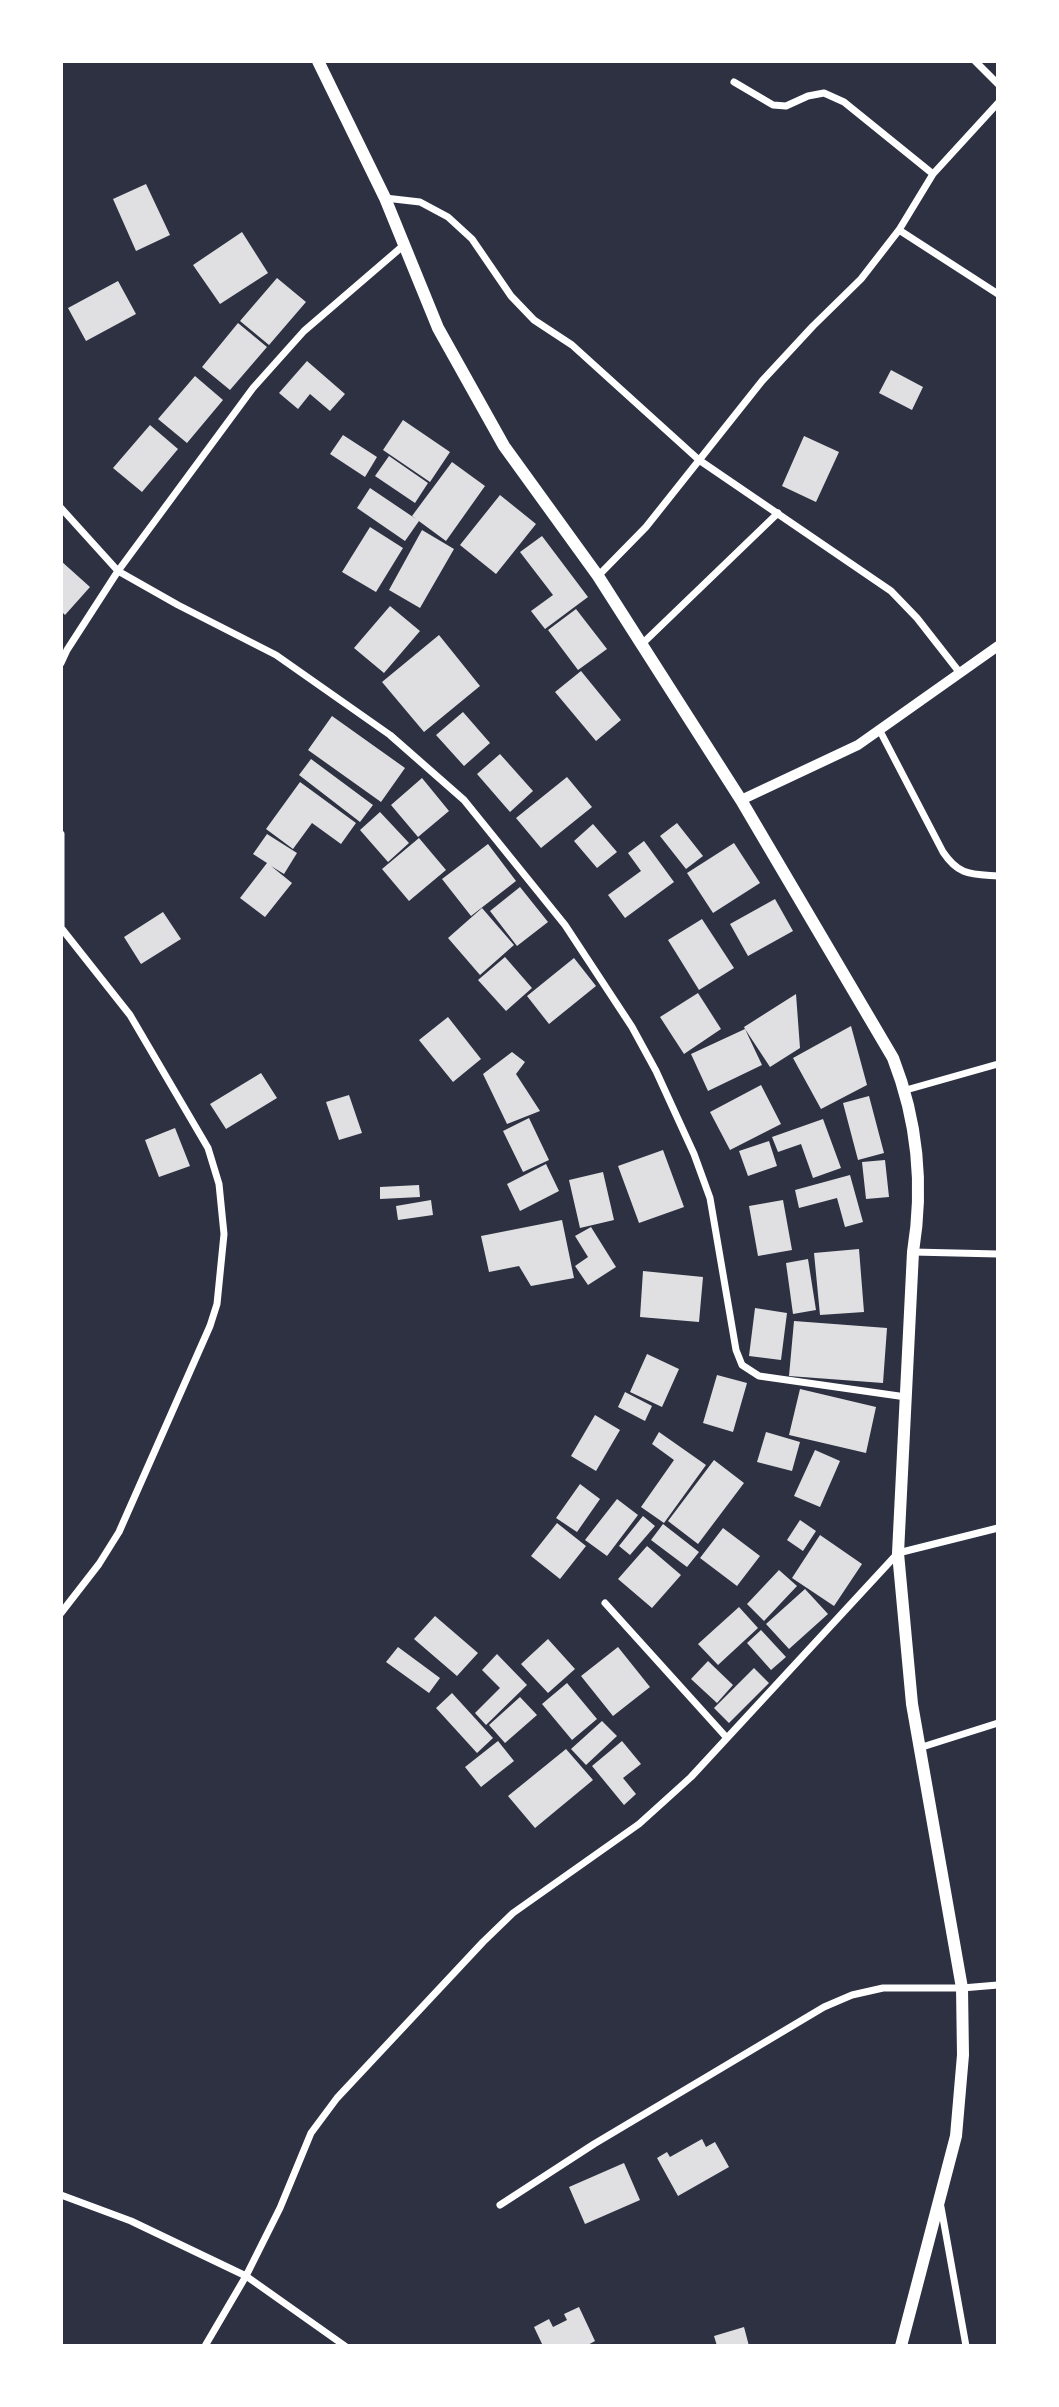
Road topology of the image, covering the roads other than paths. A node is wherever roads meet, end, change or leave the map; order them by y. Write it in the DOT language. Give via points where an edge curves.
graph roads {
  1 [pos="318,61"];
  2 [pos="975,61"];
  3 [pos="734,82"];
  4 [pos="998,84"];
  5 [pos="998,103"];
  6 [pos="933,174"];
  7 [pos="384,198"];
  8 [pos="899,230"];
  9 [pos="405,244"];
  10 [pos="998,294"];
  11 [pos="699,460"];
  12 [pos="61,508"];
  13 [pos="778,513"];
  14 [pos="118,571"];
  15 [pos="598,576"];
  16 [pos="642,644"];
  17 [pos="998,646"];
  18 [pos="61,663"];
  19 [pos="960,673"];
  20 [pos="880,731"];
  21 [pos="741,800"];
  22 [pos="61,834"];
  23 [pos="998,876"];
  24 [pos="62,929"];
  25 [pos="998,1064"];
  26 [pos="906,1090"];
  27 [pos="913,1252"];
  28 [pos="998,1254"];
  29 [pos="906,1397"];
  30 [pos="998,1528"];
  31 [pos="898,1553"];
  32 [pos="604,1603"];
  33 [pos="61,1613"];
  34 [pos="998,1723"];
  35 [pos="727,1738"];
  36 [pos="919,1748"];
  37 [pos="998,1984"];
  38 [pos="962,1988"];
  39 [pos="61,2195"];
  40 [pos="940,2203"];
  41 [pos="500,2205"];
  42 [pos="246,2276"];
  43 [pos="205,2346"];
  44 [pos="345,2346"];
  45 [pos="901,2346"];
  46 [pos="966,2346"];
  1 -- 7 [label="main road"];
  2 -- 4 [label="street"];
  3 -- 6 [label="street" via="773,105 786,106 824,93 844,102"];
  5 -- 6 [label="street"];
  6 -- 8 [label="street"];
  7 -- 9 [label="main road"];
  7 -- 11 [label="street" via="420,202 448,217 472,239 511,296 534,320 572,345"];
  8 -- 10 [label="street"];
  8 -- 11 [label="street" via="861,279 762,381"];
  9 -- 14 [label="street" via="304,331 253,388"];
  9 -- 15 [label="main road" via="438,328 504,446"];
  11 -- 13 [label="street"];
  11 -- 15 [label="street" via="646,527"];
  12 -- 14 [label="street"];
  13 -- 16 [label="street"];
  13 -- 19 [label="street" via="891,591"];
  14 -- 18 [label="street"];
  14 -- 29 [label="street" via="276,655 390,735 464,800 565,925 632,1027 694,1154 710,1198 742,1365 759,1376"];
  15 -- 16 [label="main road"];
  16 -- 21 [label="main road"];
  17 -- 19 [label="street"];
  19 -- 20 [label="street"];
  20 -- 21 [label="street"];
  20 -- 23 [label="street" via="952,866 965,874"];
  21 -- 26 [label="main road" via="893,1058"];
  22 -- 24 [label="street"];
  24 -- 33 [label="street" via="130,1015 208,1148 219,1184 224,1234 217,1304 210,1326 119,1532"];
  25 -- 26 [label="street"];
  26 -- 27 [label="main road" via="918,1157"];
  27 -- 28 [label="street"];
  27 -- 29 [label="main road"];
  29 -- 31 [label="main road"];
  30 -- 31 [label="street"];
  31 -- 35 [label="street"];
  31 -- 36 [label="main road"];
  32 -- 35 [label="street"];
  34 -- 36 [label="street"];
  35 -- 42 [label="street" via="639,1824 513,1913 337,2098 311,2133"];
  36 -- 38 [label="main road"];
  37 -- 38 [label="street"];
  38 -- 40 [label="main road" via="963,2055 956,2136"];
  38 -- 41 [label="street" via="883,1988 824,2007"];
  39 -- 42 [label="street" via="131,2221"];
  40 -- 45 [label="main road"];
  40 -- 46 [label="street"];
  42 -- 43 [label="street"];
  42 -- 44 [label="street"];
}
